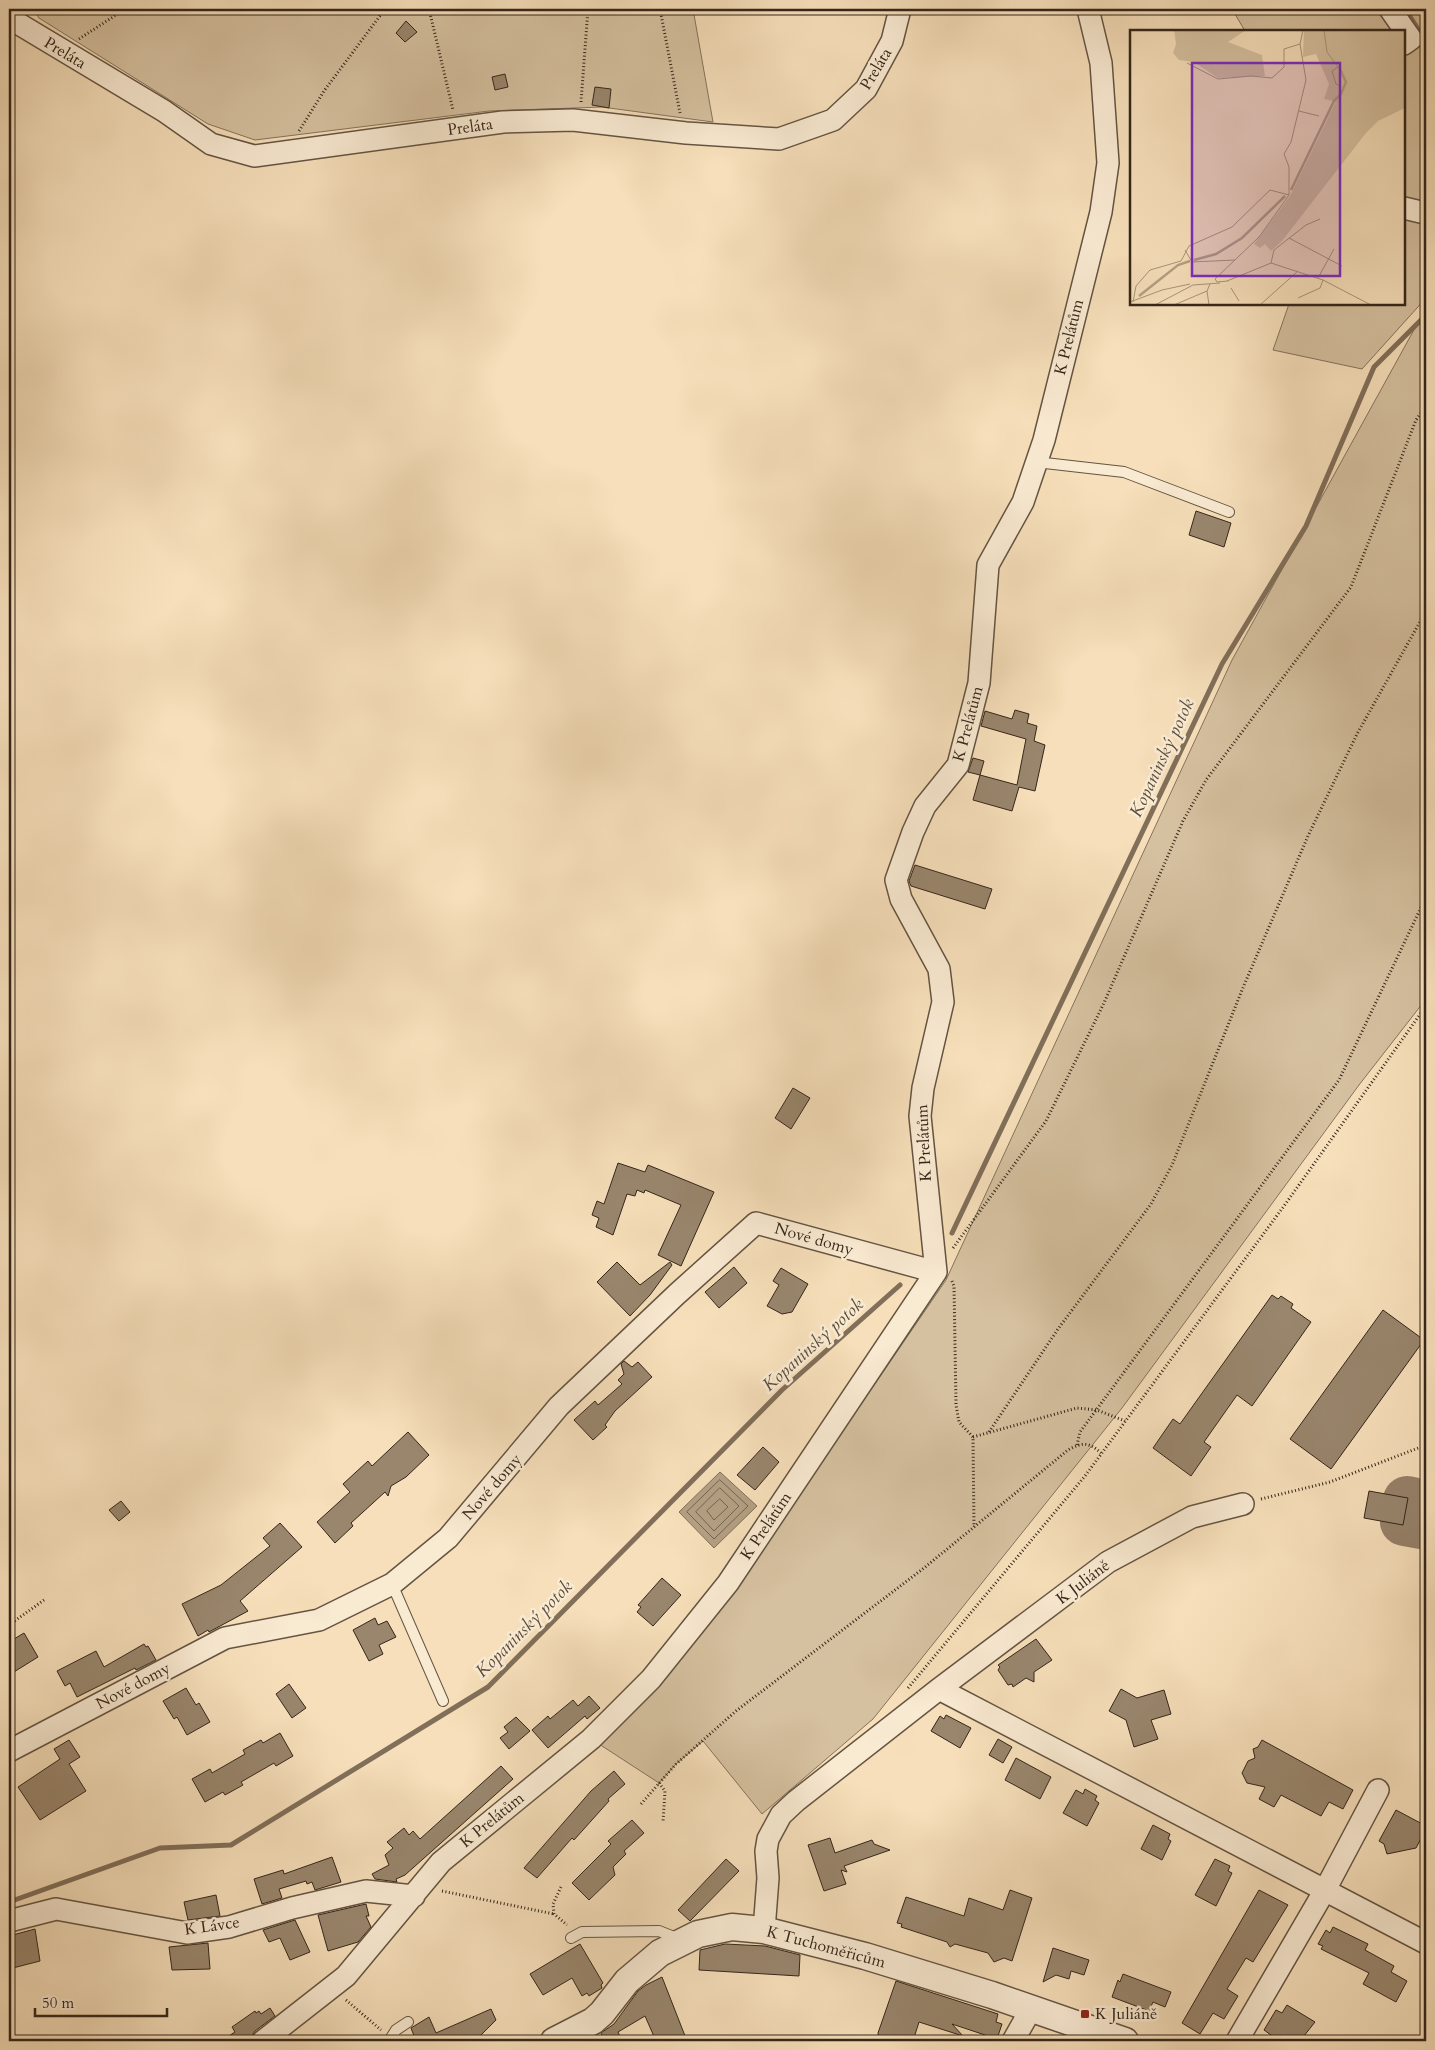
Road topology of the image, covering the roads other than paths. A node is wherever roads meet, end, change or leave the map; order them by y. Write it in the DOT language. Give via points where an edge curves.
graph roads {
  1 [pos="900,9"];
  2 [pos="1088,9"];
  3 [pos="1390,9"];
  4 [pos="9,18"];
  5 [pos="1405,43"];
  6 [pos="1405,208"];
  7 [pos="1425,212"];
  8 [pos="1036,462"];
  9 [pos="1229,512"];
  10 [pos="936,1272"];
  11 [pos="1243,1504"];
  12 [pos="392,1584"];
  13 [pos="938,1689"];
  14 [pos="443,1701"];
  15 [pos="9,1751"];
  16 [pos="1378,1790"];
  17 [pos="1325,1890"];
  18 [pos="414,1896"];
  19 [pos="9,1921"];
  20 [pos="764,1930"];
  21 [pos="571,1938"];
  22 [pos="682,1940"];
  23 [pos="1426,1943"];
  24 [pos="1031,2008"];
  25 [pos="408,2022"];
  26 [pos="390,2040"];
  27 [pos="264,2041"];
  28 [pos="554,2041"];
  29 [pos="1013,2041"];
  30 [pos="1125,2041"];
  31 [pos="1237,2041"];
  1 -- 4 [label="street, Preláta" via="892,41 866,89 833,120 779,139 686,133 580,120 503,122 254,156 211,144 164,111"];
  2 -- 8 [label="street, K Prelátům" via="1101,63 1108,163 1101,212"];
  3 -- 5 [label="street" via="1412,39"];
  6 -- 7 [label="street"];
  8 -- 9 [label="lane" via="1124,472"];
  8 -- 10 [label="street, K Prelátům" via="1023,502 988,565 979,683 958,765 926,806 896,880 901,899 939,969 944,1002 923,1088 920,1116"];
  10 -- 12 [label="street, Nové domy" via="756,1223 559,1406 448,1538"];
  10 -- 18 [label="street, K Prelátům" via="728,1583 650,1679 591,1739 440,1862"];
  11 -- 13 [label="street, K Juliáně" via="1192,1517 1108,1562"];
  12 -- 14 [label="lane"];
  12 -- 15 [label="street, Nové domy" via="319,1620 225,1638"];
  13 -- 17 [label="street"];
  13 -- 20 [label="street, K Juliáně" via="781,1814 768,1839 766,1851 768,1878"];
  16 -- 17 [label="street"];
  17 -- 23 [label="street"];
  17 -- 31 [label="street"];
  18 -- 19 [label="street, K Lávce" via="366,1891 229,1927 188,1933 56,1909"];
  18 -- 27 [label="street, K Prelátům" via="346,1976"];
  20 -- 22 [label="street, K Tuchoměřicům" via="724,1928"];
  20 -- 24 [label="street, K Tuchoměřicům" via="865,1956"];
  21 -- 22 [label="lane" via="582,1932 659,1931"];
  22 -- 28 [label="street, K Tuchoměřicům" via="644,1965 593,2021"];
  24 -- 29 [label="street"];
  24 -- 30 [label="street, K Tuchoměřicům"];
  25 -- 26 [label="lane" via="396,2030"];
}
